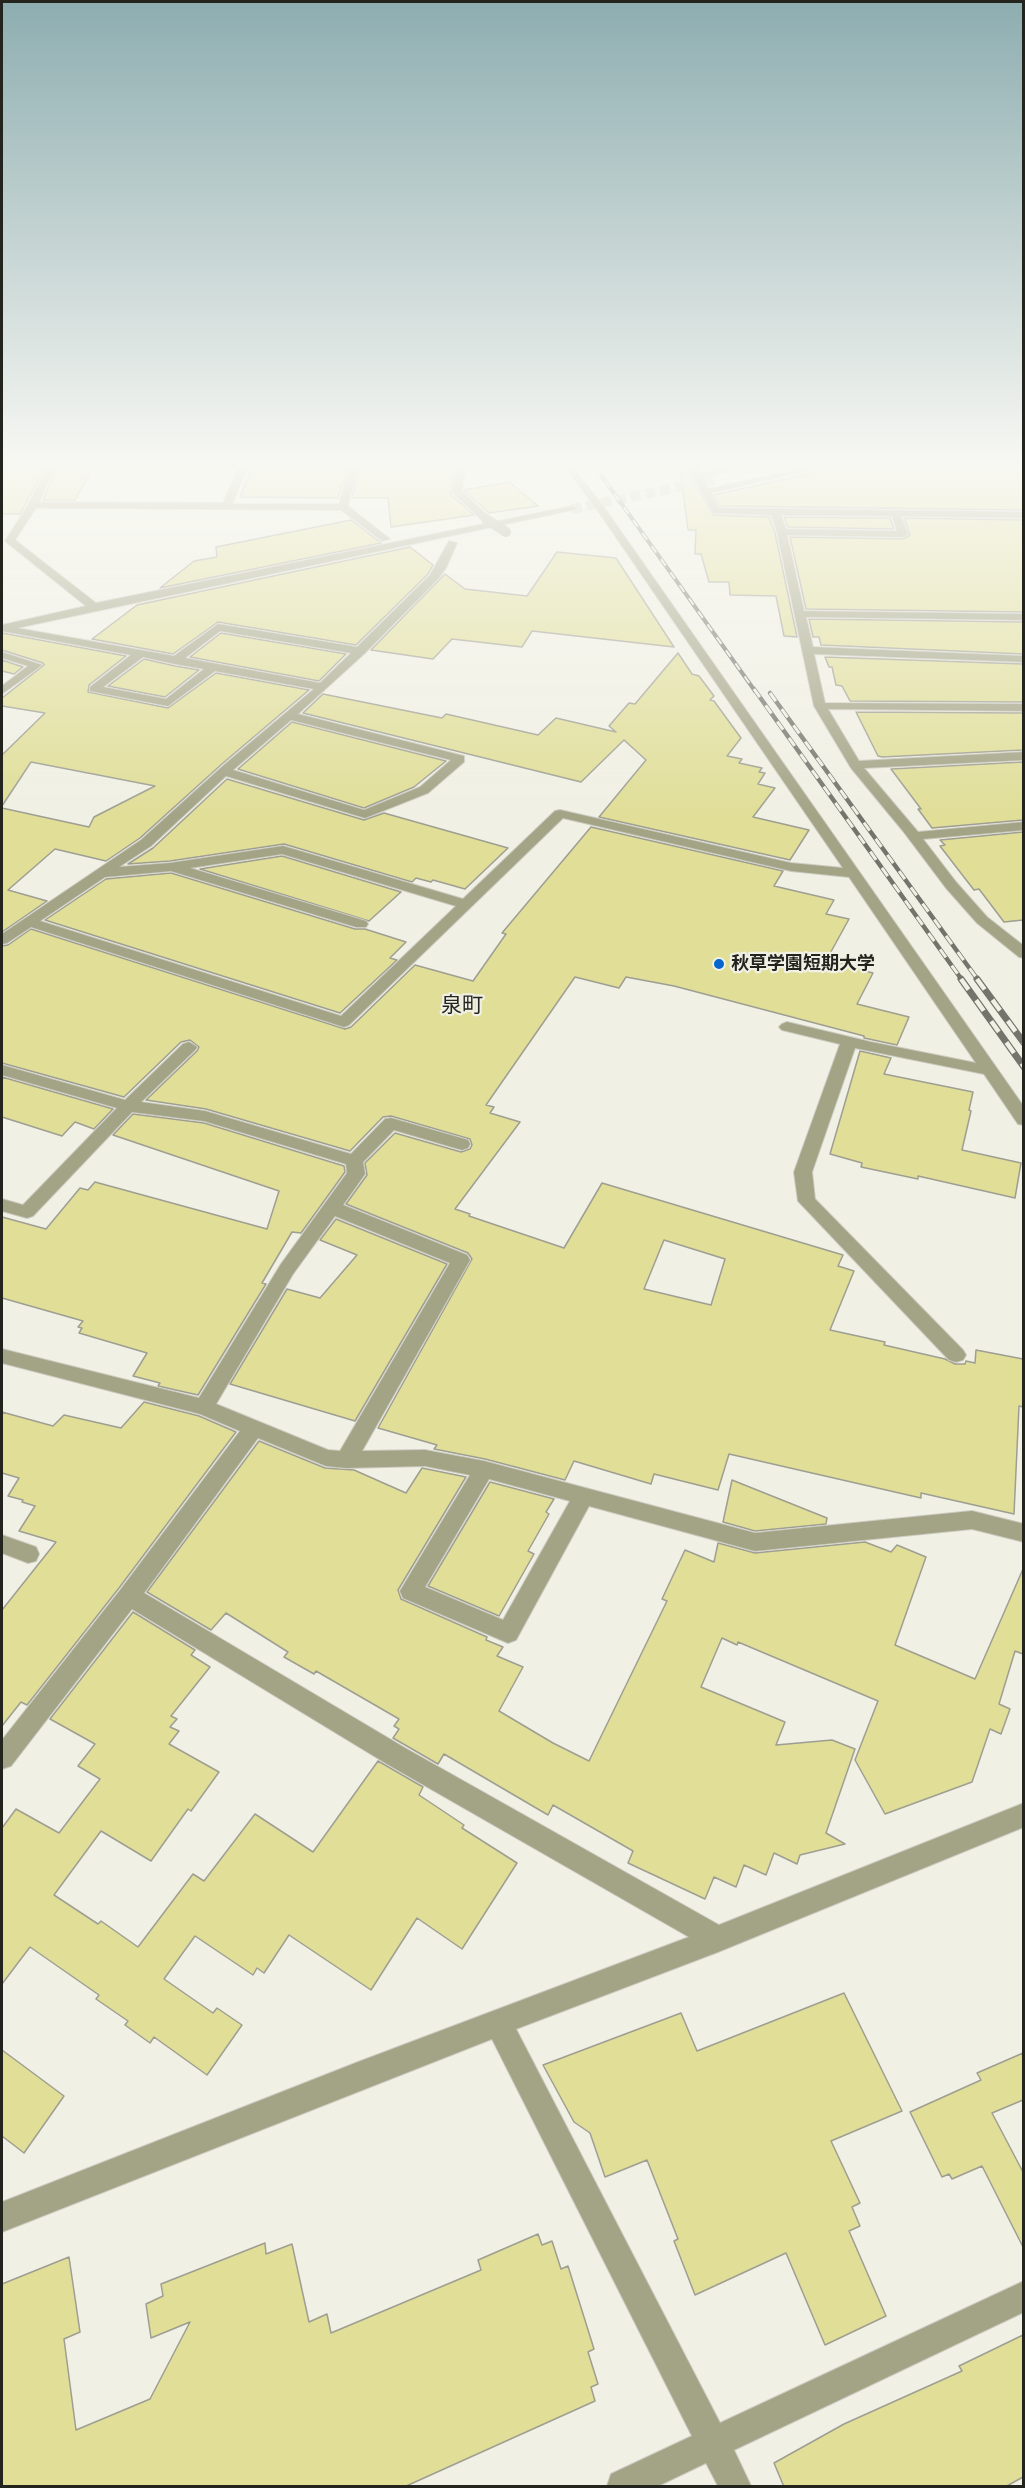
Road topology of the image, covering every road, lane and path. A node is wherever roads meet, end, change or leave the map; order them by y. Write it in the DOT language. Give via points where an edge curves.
graph roads {
  1 [pos="63,584"];
  2 [pos="177,584"];
  3 [pos="204,584"];
  4 [pos="257,584"];
  5 [pos="427,584"];
  6 [pos="644,584"];
  7 [pos="793,584"];
  8 [pos="121,601"];
  9 [pos="94,607"];
  10 [pos="799,614"];
  11 [pos="1023,617"];
  12 [pos="2,628"];
  13 [pos="807,650"];
  14 [pos="362,651"];
  15 [pos="140,654"];
  16 [pos="2,656"];
  17 [pos="1023,659"];
  18 [pos="175,661"];
  19 [pos="213,668"];
  20 [pos="323,687"];
  21 [pos="2,692"];
  22 [pos="820,706"];
  23 [pos="1023,708"];
  24 [pos="290,716"];
  25 [pos="1023,756"];
  26 [pos="855,765"];
  27 [pos="225,772"];
  28 [pos="1022,828"];
  29 [pos="915,836"];
  30 [pos="170,867"];
  31 [pos="100,873"];
  32 [pos="852,873"];
  33 [pos="464,904"];
  34 [pos="29,922"];
  35 [pos="361,924"];
  36 [pos="2,940"];
  37 [pos="1023,954"];
  38 [pos="787,1027"];
  39 [pos="849,1042"];
  40 [pos="189,1047"];
  41 [pos="2,1070"];
  42 [pos="989,1070"];
  43 [pos="128,1106"];
  44 [pos="1023,1120"];
  45 [pos="462,1144"];
  46 [pos="354,1161"];
  47 [pos="2,1205"];
  48 [pos="330,1207"];
  49 [pos="956,1355"];
  50 [pos="2,1356"];
  51 [pos="204,1407"];
  52 [pos="254,1428"];
  53 [pos="346,1460"];
  54 [pos="484,1469"];
  55 [pos="583,1497"];
  56 [pos="1023,1533"];
  57 [pos="2,1544"];
  58 [pos="28,1554"];
  59 [pos="129,1596"];
  60 [pos="2,1758"];
  61 [pos="1023,1815"];
  62 [pos="718,1939"];
  63 [pos="499,2024"];
  64 [pos="2,2217"];
  65 [pos="1023,2296"];
  66 [pos="713,2445"];
  67 [pos="623,2487"];
  68 [pos="735,2487"];
  1 -- 9 [label="street"];
  2 -- 8 [label="street"];
  3 -- 8 [label="street"];
  4 -- 8 [label="street" via="153,606"];
  5 -- 14 [label="street"];
  6 -- 32 [label="street"];
  7 -- 10 [label="street"];
  8 -- 9 [label="street"];
  9 -- 12 [label="street"];
  10 -- 11 [label="street"];
  10 -- 13 [label="street"];
  12 -- 15 [label="street"];
  13 -- 17 [label="street"];
  13 -- 22 [label="street"];
  14 -- 18 [label="street" via="218,627"];
  14 -- 20 [label="street"];
  15 -- 18 [label="street"];
  15 -- 19 [label="street" via="94,689 168,703"];
  16 -- 21 [label="street" via="36,664"];
  18 -- 19 [label="street"];
  19 -- 20 [label="street"];
  20 -- 24 [label="street"];
  22 -- 23 [label="street"];
  22 -- 26 [label="street"];
  24 -- 27 [label="street"];
  24 -- 27 [label="street" via="460,759 424,790 365,814"];
  25 -- 26 [label="street"];
  26 -- 29 [label="street"];
  27 -- 31 [label="street" via="146,843"];
  28 -- 29 [label="street"];
  29 -- 37 [label="street" via="975,913"];
  30 -- 31 [label="street"];
  30 -- 33 [label="street" via="283,850"];
  30 -- 35 [label="street"];
  31 -- 34 [label="street"];
  32 -- 33 [label="street" via="791,867 560,814"];
  32 -- 42 [label="street"];
  33 -- 34 [label="street" via="344,1022"];
  34 -- 36 [label="street"];
  38 -- 39 [label="street"];
  39 -- 42 [label="street"];
  39 -- 49 [label="street" via="803,1172 807,1201"];
  40 -- 43 [label="street"];
  41 -- 43 [label="street"];
  42 -- 44 [label="street"];
  43 -- 46 [label="street" via="205,1116"];
  43 -- 47 [label="street" via="27,1212"];
  45 -- 46 [label="street" via="391,1123"];
  46 -- 48 [label="street" via="356,1173"];
  48 -- 51 [label="street" via="287,1269"];
  48 -- 53 [label="street" via="461,1260"];
  50 -- 51 [label="street"];
  51 -- 52 [label="street"];
  52 -- 53 [label="street" via="326,1458"];
  52 -- 59 [label="street"];
  53 -- 54 [label="street" via="425,1458"];
  54 -- 55 [label="street"];
  54 -- 55 [label="street" via="411,1591 508,1633"];
  55 -- 56 [label="street" via="755,1542 972,1520"];
  57 -- 58 [label="street"];
  59 -- 60 [label="street"];
  59 -- 62 [label="street" via="396,1756"];
  61 -- 62 [label="street"];
  62 -- 63 [label="street"];
  63 -- 64 [label="street"];
  63 -- 66 [label="street"];
  65 -- 66 [label="street"];
  66 -- 67 [label="street"];
  66 -- 68 [label="street"];
}
